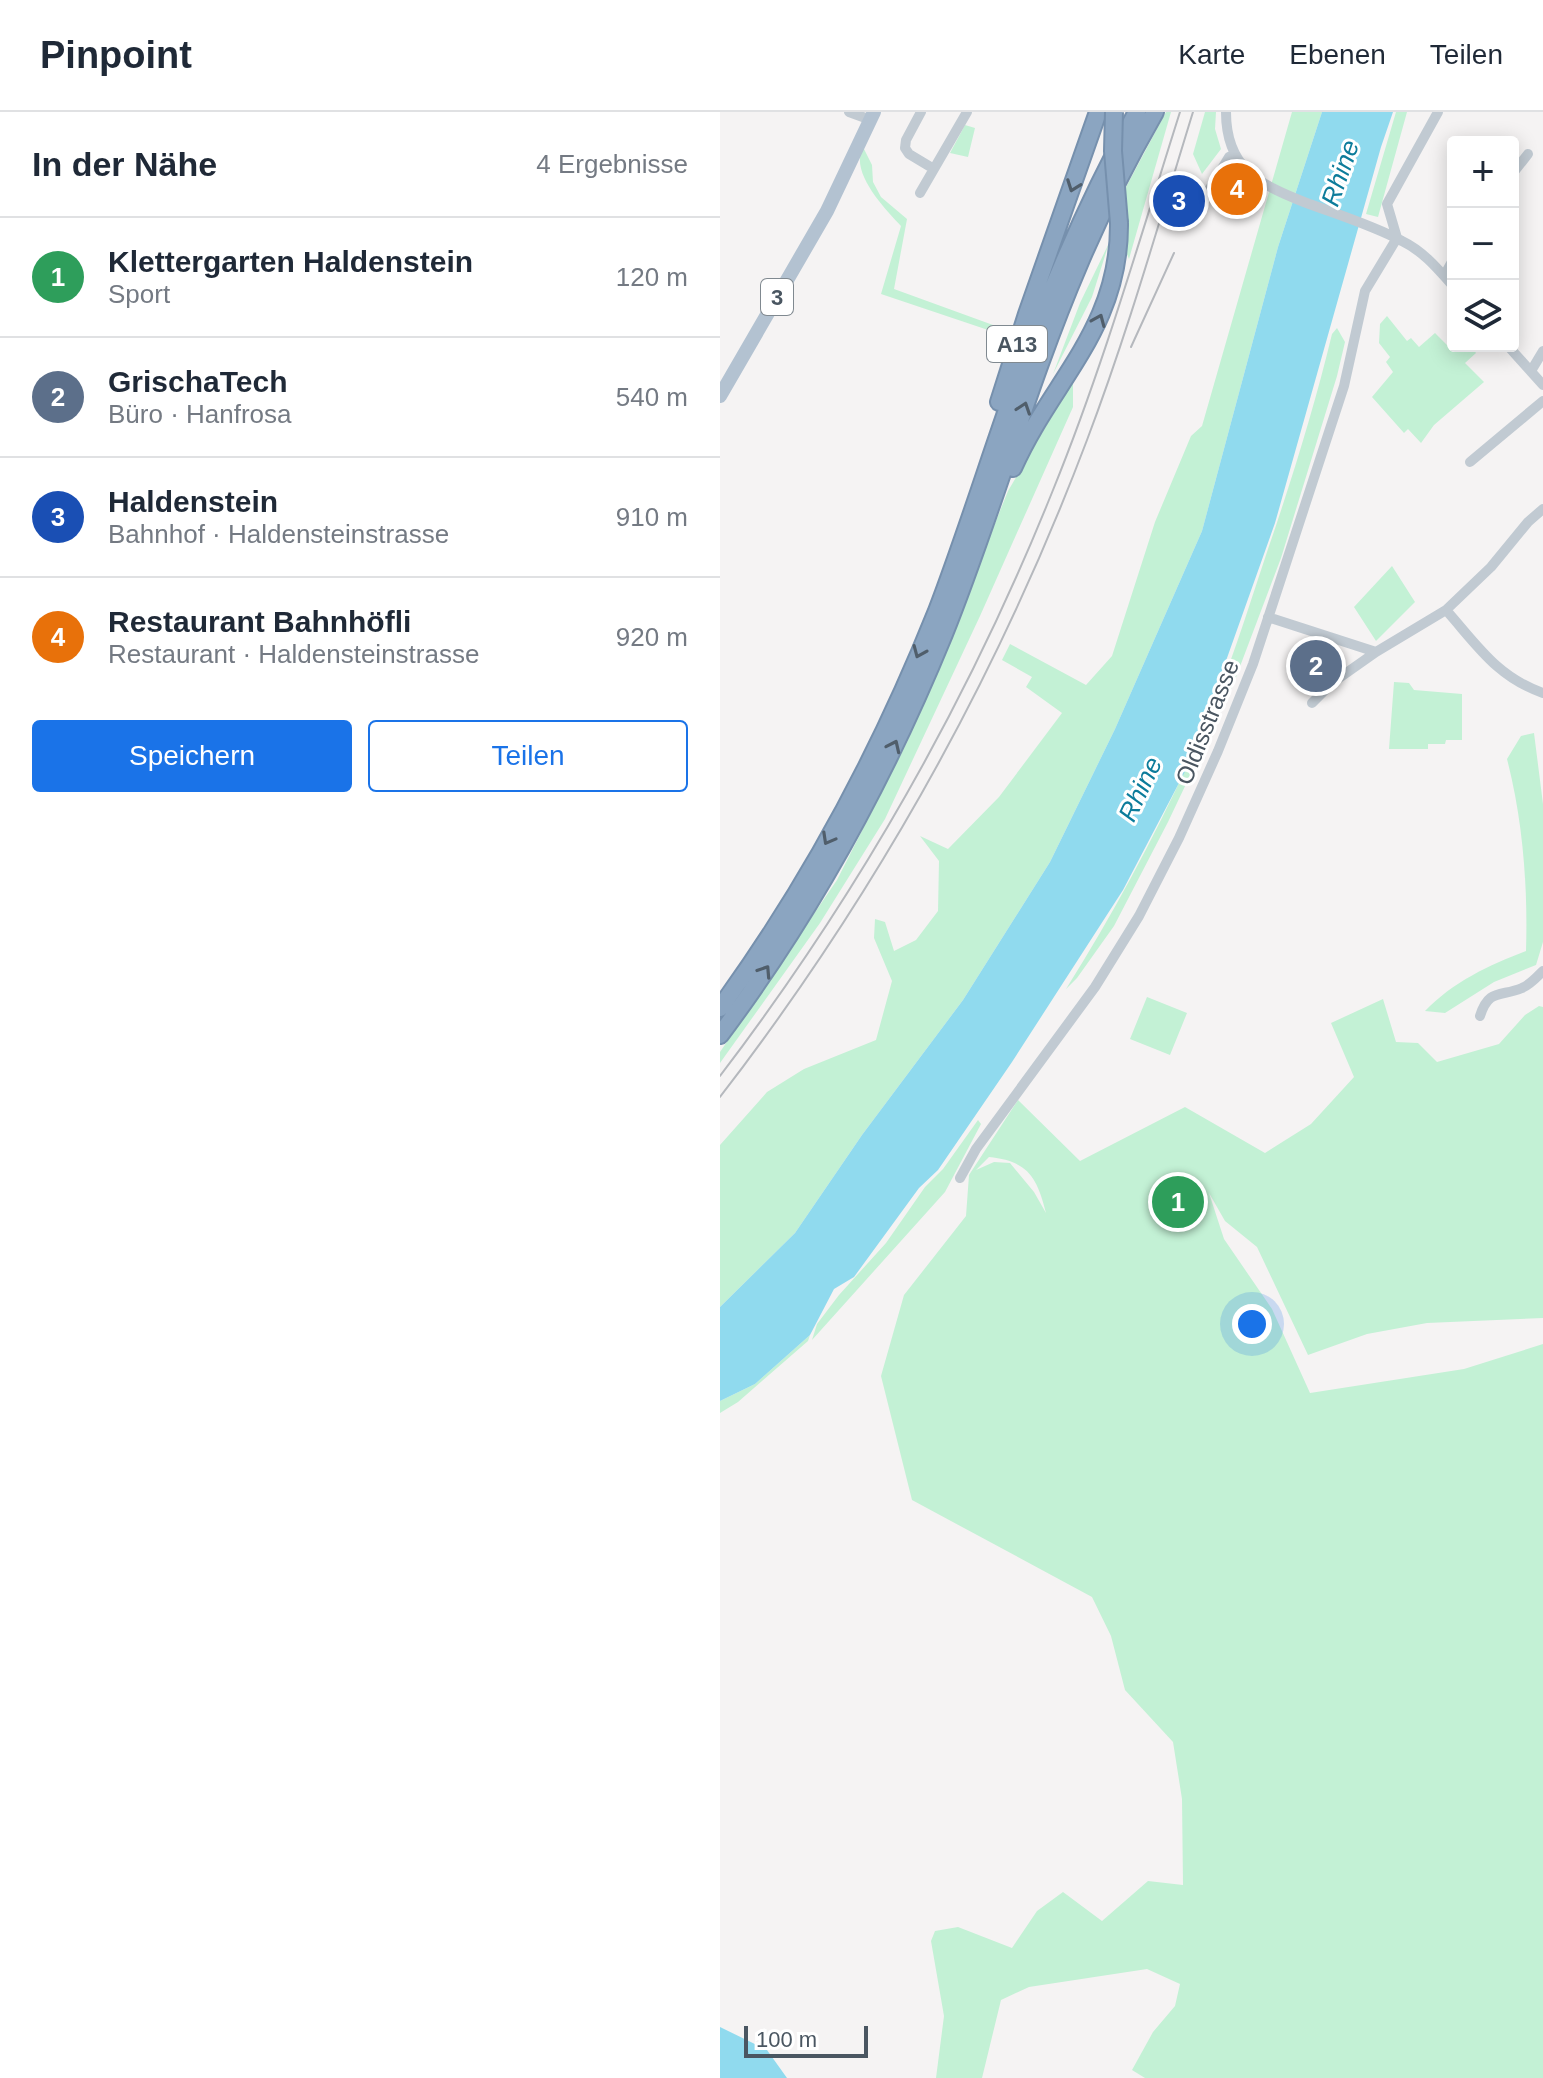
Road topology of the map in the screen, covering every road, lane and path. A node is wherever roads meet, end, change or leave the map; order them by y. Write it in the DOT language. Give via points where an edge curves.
graph roads {
  1 [pos="849,112"];
  2 [pos="921,112"];
  3 [pos="967,112"];
  4 [pos="1098,112"];
  5 [pos="1114,112"];
  6 [pos="1137,112"];
  7 [pos="1155,112"];
  8 [pos="1226,112"];
  9 [pos="1438,112"];
  10 [pos="873,116"];
  11 [pos="1235,154"];
  12 [pos="1528,154"];
  13 [pos="1519,165"];
  14 [pos="934,169"];
  15 [pos="920,193"];
  16 [pos="1206,195"];
  17 [pos="1397,238"];
  18 [pos="1447,271"];
  19 [pos="1444,276"];
  20 [pos="1448,280"];
  21 [pos="1543,351"];
  22 [pos="1514,352"];
  23 [pos="1531,371"];
  24 [pos="1543,385"];
  25 [pos="720,396"];
  26 [pos="1543,401"];
  27 [pos="1470,462"];
  28 [pos="1543,509"];
  29 [pos="971,561"];
  30 [pos="948,579"];
  31 [pos="1446,610"];
  32 [pos="1268,617"];
  33 [pos="1376,652"];
  34 [pos="1543,693"];
  35 [pos="1312,703"];
  36 [pos="1543,971"];
  37 [pos="720,1008"];
  38 [pos="1480,1016"];
  39 [pos="720,1035"];
  40 [pos="960,1178"];
  1 -- 10 [label="street"];
  2 -- 14 [label="street" via="905,148"];
  3 -- 14 [label="street"];
  4 -- 30 [label="highway, A13, one-way" via="1023,324"];
  29 -- 5 [label="highway, A13, one-way, bridge" via="1029,436 1101,318 1118,256"];
  6 -- 30 [label="highway, A13" via="1050,294"];
  29 -- 7 [label="highway, A13, one-way" via="1078,265"];
  8 -- 11 [label="street"];
  9 -- 17 [label="street" via="1387,204"];
  10 -- 25 [label="main road, 3" via="827,211"];
  11 -- 16 [label="street"];
  11 -- 17 [label="street" via="1265,185"];
  12 -- 13 [label="street"];
  14 -- 15 [label="street"];
  17 -- 19 [label="street"];
  17 -- 32 [label="street, Oldisstrasse" via="1365,291 1344,386"];
  18 -- 19 [label="street"];
  19 -- 20 [label="street"];
  21 -- 23 [label="street"];
  22 -- 23 [label="street"];
  23 -- 24 [label="street"];
  26 -- 27 [label="street"];
  28 -- 31 [label="street"];
  39 -- 29 [label="highway, A13, one-way" via="834,861 895,744"];
  30 -- 37 [label="highway, A13, one-way" via="901,694 844,809 779,922"];
  31 -- 33 [label="street"];
  31 -- 34 [label="street" via="1500,672"];
  32 -- 33 [label="street"];
  32 -- 40 [label="street, Oldisstrasse" via="1209,774 1139,916"];
  33 -- 35 [label="street"];
  36 -- 38 [label="street" via="1526,986 1490,998"];
}
